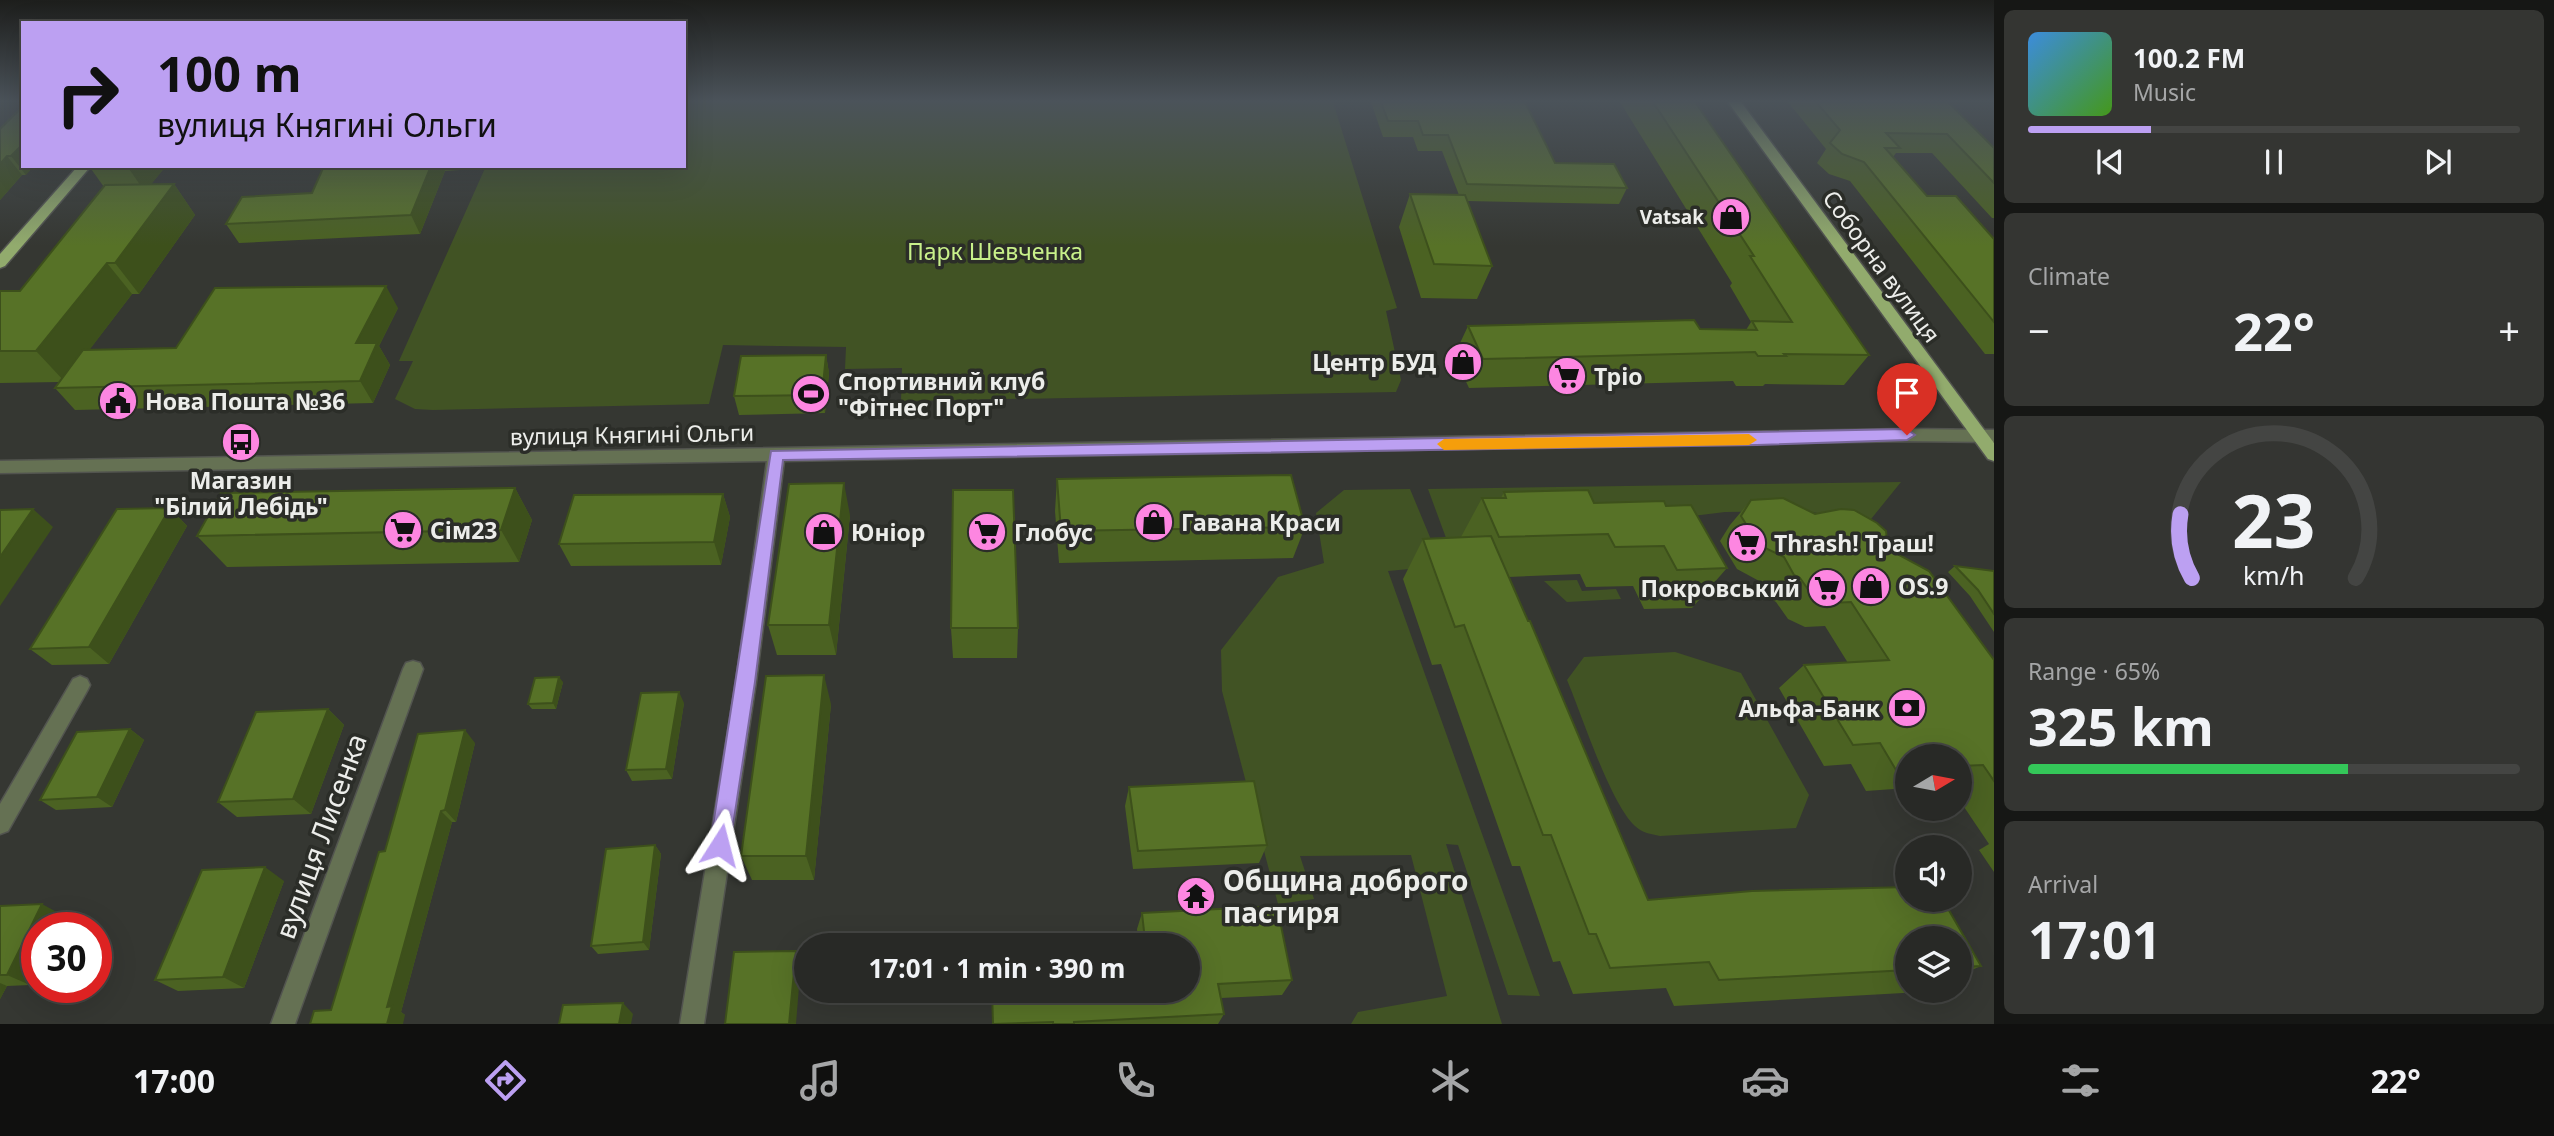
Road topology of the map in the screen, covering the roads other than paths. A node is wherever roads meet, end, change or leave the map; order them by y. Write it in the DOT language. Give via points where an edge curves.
graph roads {
  1 [pos="1770,150"];
  2 [pos="83,168"];
  3 [pos="0,263"];
  4 [pos="1987,436"];
  5 [pos="776,455"];
  6 [pos="1994,455"];
  7 [pos="0,467"];
  8 [pos="413,669"];
  9 [pos="80,685"];
  10 [pos="0,824"];
  11 [pos="283,1024"];
  12 [pos="692,1024"];
  1 -- 4 [label="main road, Соборна вулиця"];
  2 -- 3 [label="main road"];
  4 -- 5 [label="street, вулиця Княгині Ольги"];
  4 -- 6 [label="main road, Соборна вулиця"];
  5 -- 7 [label="street, вулиця Княгині Ольги"];
  5 -- 12 [label="street"];
  8 -- 11 [label="street, вулиця Лисенка"];
  9 -- 10 [label="street"];
}
